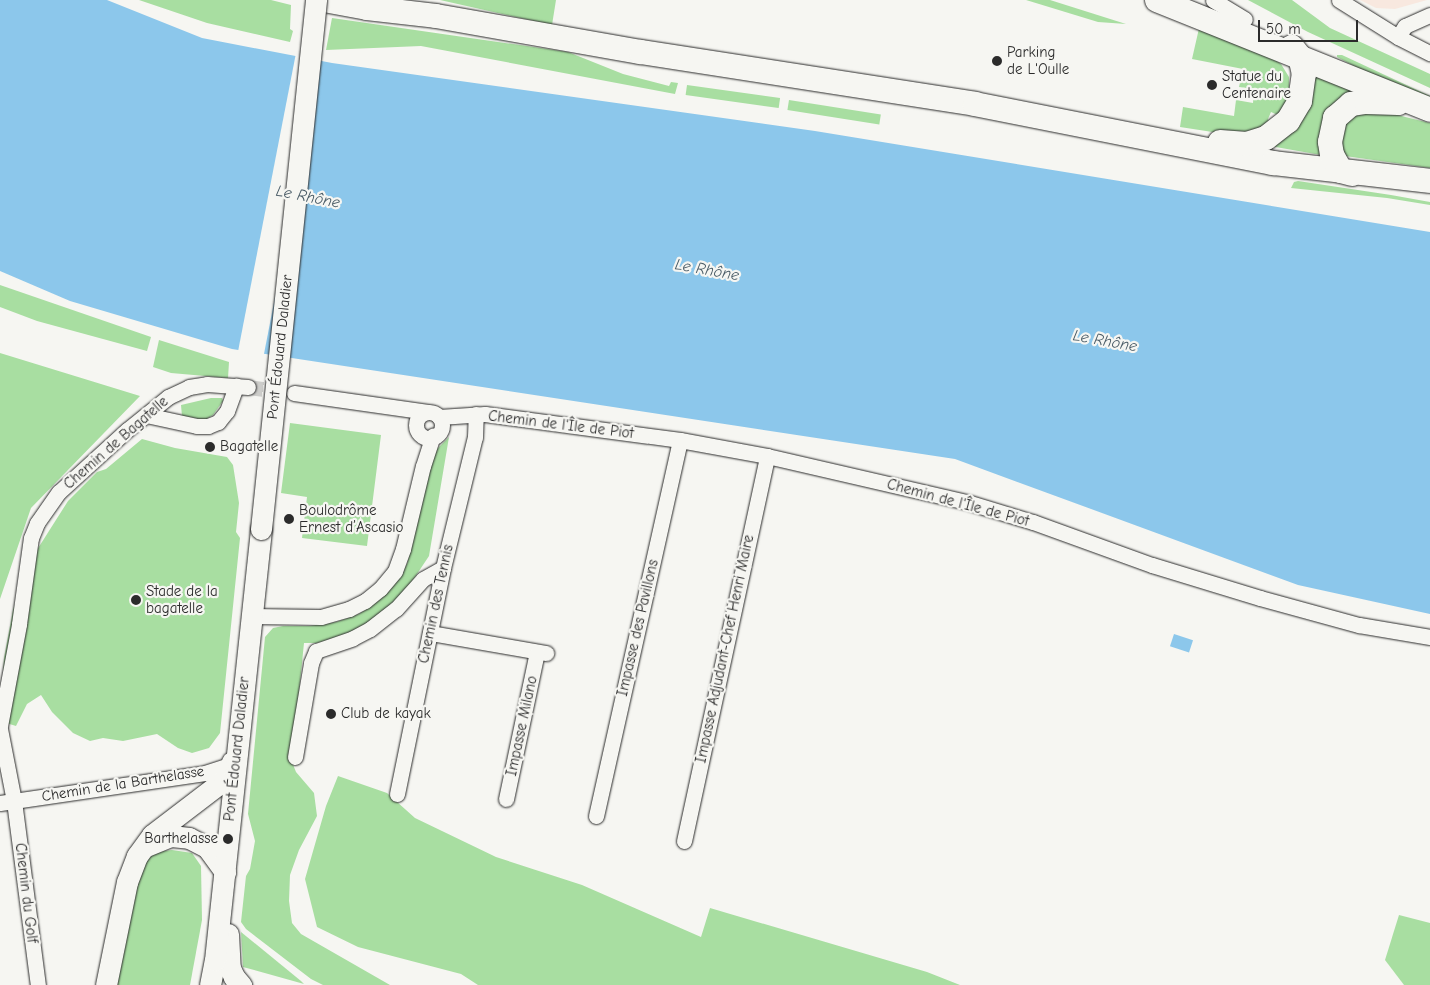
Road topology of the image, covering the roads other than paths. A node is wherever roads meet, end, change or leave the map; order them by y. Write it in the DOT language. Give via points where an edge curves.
graph roads {
  1 [pos="316,0"];
  2 [pos="324,0"];
  3 [pos="402,0"];
  4 [pos="1196,0"];
  5 [pos="1213,0"];
  6 [pos="1339,0"];
  7 [pos="1161,2"];
  8 [pos="1430,15"];
  9 [pos="436,16"];
  10 [pos="1258,30"];
  11 [pos="1398,36"];
  12 [pos="1430,53"];
  13 [pos="1300,57"];
  14 [pos="1302,89"];
  15 [pos="1422,107"];
  16 [pos="1135,136"];
  17 [pos="1341,171"];
  18 [pos="1430,181"];
  19 [pos="1430,190"];
  20 [pos="294,393"];
  21 [pos="168,397"];
  22 [pos="476,414"];
  23 [pos="146,415"];
  24 [pos="187,424"];
  25 [pos="429,426"];
  26 [pos="680,440"];
  27 [pos="767,456"];
  28 [pos="443,568"];
  29 [pos="252,616"];
  30 [pos="430,633"];
  31 [pos="1430,636"];
  32 [pos="0,727"];
  33 [pos="295,757"];
  34 [pos="234,759"];
  35 [pos="397,794"];
  36 [pos="506,799"];
  37 [pos="7,802"];
  38 [pos="596,816"];
  39 [pos="684,841"];
  40 [pos="142,848"];
  41 [pos="225,872"];
  42 [pos="221,901"];
  43 [pos="38,985"];
  44 [pos="106,985"];
  45 [pos="210,985"];
  46 [pos="242,985"];
  1 -- 29 [label="main road, Pont Édouard Daladier, bridge"];
  2 -- 9 [label="main road"];
  3 -- 9 [label="main road"];
  4 -- 10 [label="main road"];
  5 -- 10 [label="street"];
  6 -- 11 [label="street"];
  7 -- 10 [label="main road"];
  8 -- 11 [label="street" via="1405,26"];
  9 -- 16 [label="main road" via="975,104"];
  10 -- 13 [label="main road" via="1293,48"];
  10 -- 14 [label="main road" via="1290,62"];
  10 -- 15 [label="main road" via="1297,41"];
  11 -- 12 [label="street"];
  13 -- 14 [label="main road" via="1304,74"];
  13 -- 15 [label="main road"];
  14 -- 16 [label="main road" via="1300,101 1288,121 1266,138 1247,144"];
  15 -- 17 [label="main road" via="1366,102 1351,104 1342,110 1335,118 1330,142 1332,155"];
  16 -- 17 [label="main road" via="1272,163"];
  17 -- 18 [label="main road"];
  17 -- 19 [label="main road"];
  20 -- 25 [label="street, Chemin de l'Île de Piot" via="373,402"];
  21 -- 23 [label="street, Chemin de Bagatelle"];
  21 -- 24 [label="street" via="179,418"];
  21 -- 24 [label="street, Chemin de Bagatelle" via="189,387 207,384 242,387 218,422 208,426"];
  22 -- 25 [label="street, Chemin de l'Île de Piot"];
  22 -- 26 [label="street, Chemin de l'Île de Piot"];
  22 -- 28 [label="street, Chemin des Tennis" via="475,437"];
  23 -- 24 [label="street"];
  23 -- 32 [label="street, Chemin de Bagatelle" via="59,492 37,523 31,538"];
  25 -- 29 [label="street" via="404,549 395,571 380,588 365,602 321,617"];
  26 -- 27 [label="street, Chemin de l'Île de Piot"];
  26 -- 38 [label="street, Impasse des Pavillons"];
  27 -- 31 [label="street, Chemin de l'Île de Piot" via="970,503 1152,565 1359,626"];
  27 -- 39 [label="street, Impasse Adjudant-Chef Henri Maire"];
  28 -- 30 [label="street, Chemin des Tennis"];
  28 -- 33 [label="street" via="424,579 396,609 370,628 353,638 316,651 310,663"];
  29 -- 34 [label="main road, Pont Édouard Daladier"];
  30 -- 35 [label="street, Chemin des Tennis"];
  30 -- 36 [label="street, Impasse Milano" via="542,653"];
  32 -- 37 [label="street, Chemin de Bagatelle"];
  34 -- 37 [label="street, Chemin de la Barthelasse" via="205,772"];
  34 -- 40 [label="main road" via="224,780 165,823"];
  34 -- 41 [label="main road, Pont Édouard Daladier"];
  37 -- 43 [label="street, Chemin du Golf"];
  40 -- 41 [label="main road" via="171,836 190,838 207,847"];
  40 -- 44 [label="main road" via="128,882"];
  41 -- 42 [label="main road, Pont Édouard Daladier"];
  42 -- 45 [label="main road, Pont Édouard Daladier"];
  42 -- 46 [label="main road" via="229,937 230,968"];
}
